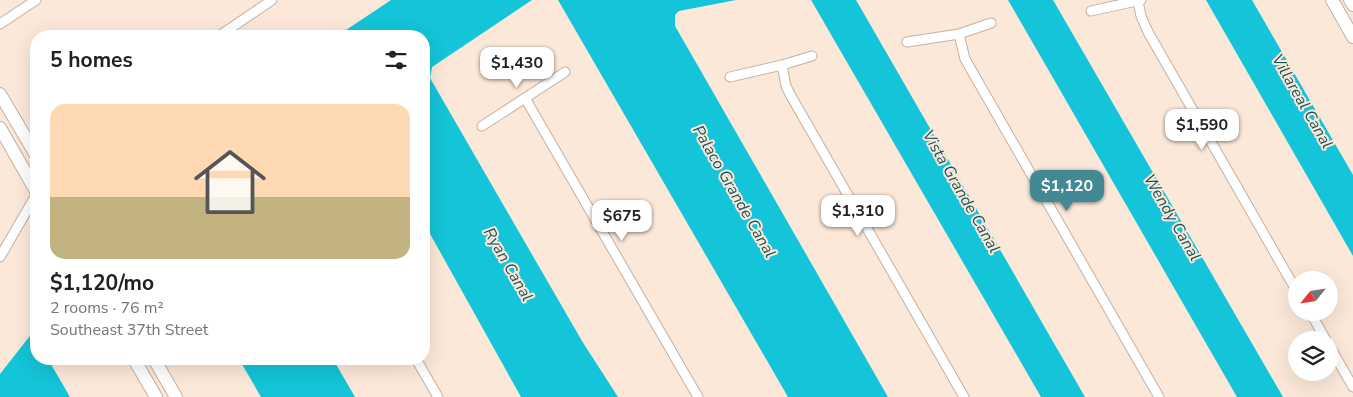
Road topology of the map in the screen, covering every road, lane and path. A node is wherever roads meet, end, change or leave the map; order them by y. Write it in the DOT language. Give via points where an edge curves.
graph roads {
  1 [pos="36,0"];
  2 [pos="272,0"];
  3 [pos="1139,0"];
  4 [pos="1332,0"];
  5 [pos="1350,0"];
  6 [pos="1353,5"];
  7 [pos="1090,11"];
  8 [pos="991,23"];
  9 [pos="0,24"];
  10 [pos="228,30"];
  11 [pos="959,34"];
  12 [pos="1353,37"];
  13 [pos="907,42"];
  14 [pos="812,56"];
  15 [pos="782,65"];
  16 [pos="565,72"];
  17 [pos="730,77"];
  18 [pos="0,94"];
  19 [pos="525,98"];
  20 [pos="482,126"];
  21 [pos="0,128"];
  22 [pos="30,146"];
  23 [pos="30,182"];
  24 [pos="30,204"];
  25 [pos="0,257"];
  26 [pos="1288,276"];
  27 [pos="1338,361"];
  28 [pos="137,365"];
  29 [pos="157,365"];
  30 [pos="419,365"];
  31 [pos="1353,387"];
  32 [pos="156,397"];
  33 [pos="176,397"];
  34 [pos="438,397"];
  35 [pos="698,397"];
  36 [pos="964,397"];
  37 [pos="1159,397"];
  1 -- 9 [label="street"];
  2 -- 10 [label="street"];
  3 -- 7 [label="street"];
  3 -- 26 [label="street" via="1148,32"];
  4 -- 12 [label="street"];
  5 -- 6 [label="street"];
  8 -- 11 [label="street"];
  11 -- 13 [label="street"];
  11 -- 37 [label="street" via="965,59"];
  14 -- 15 [label="street"];
  15 -- 17 [label="street"];
  15 -- 36 [label="street" via="791,96"];
  16 -- 19 [label="street"];
  18 -- 22 [label="street"];
  19 -- 20 [label="street"];
  19 -- 35 [label="street"];
  21 -- 23 [label="street"];
  24 -- 25 [label="street"];
  27 -- 31 [label="street"];
  28 -- 32 [label="street"];
  29 -- 33 [label="street"];
  30 -- 34 [label="street"];
}
